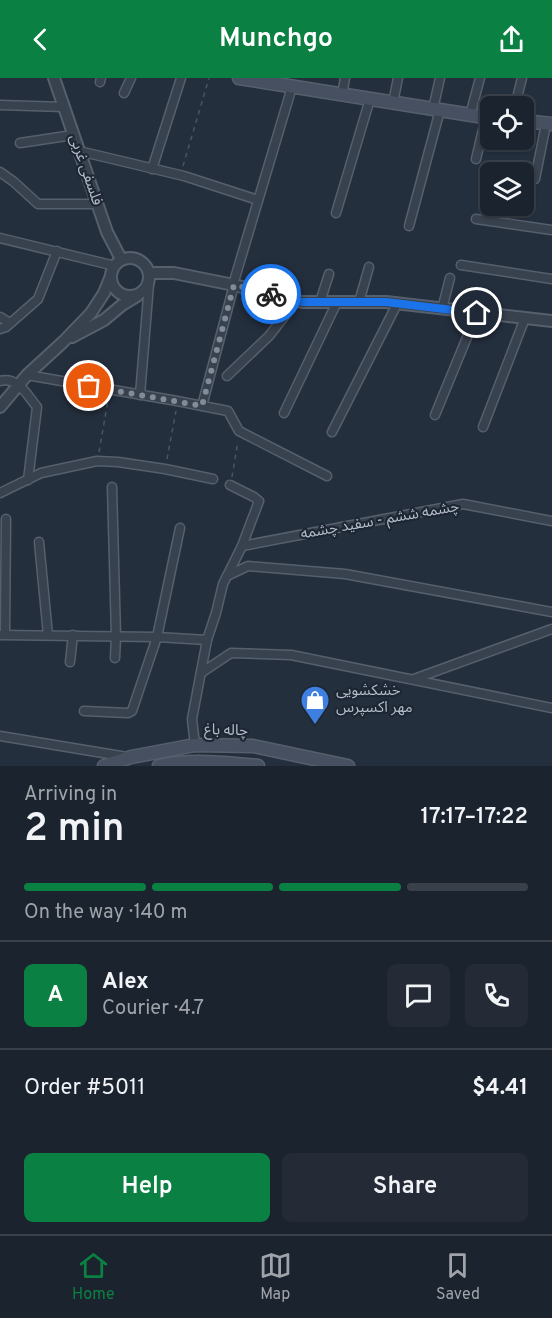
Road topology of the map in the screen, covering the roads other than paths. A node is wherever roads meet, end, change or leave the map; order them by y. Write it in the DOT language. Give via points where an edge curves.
graph roads {
  1 [pos="54,78"];
  2 [pos="131,78"];
  3 [pos="181,78"];
  4 [pos="239,78"];
  5 [pos="345,78"];
  6 [pos="398,78"];
  7 [pos="440,78"];
  8 [pos="480,78"];
  9 [pos="522,78"];
  10 [pos="252,79"];
  11 [pos="298,84"];
  12 [pos="124,93"];
  13 [pos="342,95"];
  14 [pos="518,96"];
  15 [pos="370,99"];
  16 [pos="393,103"];
  17 [pos="0,105"];
  18 [pos="64,107"];
  19 [pos="437,110"];
  20 [pos="470,115"];
  21 [pos="480,116"];
  22 [pos="534,122"];
  23 [pos="549,124"];
  24 [pos="73,135"];
  25 [pos="20,143"];
  26 [pos="480,145"];
  27 [pos="79,151"];
  28 [pos="476,159"];
  29 [pos="152,169"];
  30 [pos="0,172"];
  31 [pos="535,179"];
  32 [pos="258,200"];
  33 [pos="98,204"];
  34 [pos="336,213"];
  35 [pos="476,219"];
  36 [pos="409,226"];
  37 [pos="552,230"];
  38 [pos="0,238"];
  39 [pos="57,252"];
  40 [pos="460,265"];
  41 [pos="116,267"];
  42 [pos="369,267"];
  43 [pos="329,274"];
  44 [pos="150,278"];
  45 [pos="450,278"];
  46 [pos="552,279"];
  47 [pos="235,281"];
  48 [pos="140,295"];
  49 [pos="297,300"];
  50 [pos="320,302"];
  51 [pos="337,302"];
  52 [pos="359,302"];
  53 [pos="397,304"];
  54 [pos="442,309"];
  55 [pos="477,313"];
  56 [pos="0,317"];
  57 [pos="525,318"];
  58 [pos="552,321"];
  59 [pos="10,323"];
  60 [pos="0,329"];
  61 [pos="63,342"];
  62 [pos="27,375"];
  63 [pos="227,376"];
  64 [pos="0,381"];
  65 [pos="19,384"];
  66 [pos="140,395"];
  67 [pos="202,406"];
  68 [pos="0,407"];
  69 [pos="284,413"];
  70 [pos="435,415"];
  71 [pos="483,427"];
  72 [pos="332,432"];
  73 [pos="327,477"];
  74 [pos="213,479"];
  75 [pos="28,480"];
  76 [pos="230,485"];
  77 [pos="112,487"];
  78 [pos="0,493"];
  79 [pos="6,519"];
  80 [pos="552,520"];
  81 [pos="180,528"];
  82 [pos="39,542"];
  83 [pos="242,546"];
  84 [pos="227,576"];
  85 [pos="552,612"];
  86 [pos="552,629"];
  87 [pos="3,634"];
  88 [pos="48,635"];
  89 [pos="73,636"];
  90 [pos="116,636"];
  91 [pos="157,637"];
  92 [pos="207,640"];
  93 [pos="115,658"];
  94 [pos="70,662"];
  95 [pos="201,673"];
  96 [pos="413,679"];
  97 [pos="552,708"];
  98 [pos="84,711"];
  99 [pos="0,736"];
  100 [pos="195,745"];
  101 [pos="131,757"];
  102 [pos="104,766"];
  103 [pos="159,766"];
  104 [pos="258,766"];
  105 [pos="348,766"];
  1 -- 18 [label="street, فلسفی غربی"];
  2 -- 12 [label="street"];
  3 -- 29 [label="street"];
  4 -- 10 [label="main road"];
  5 -- 13 [label="street"];
  6 -- 16 [label="street"];
  7 -- 19 [label="street"];
  8 -- 20 [label="street"];
  9 -- 14 [label="street"];
  10 -- 11 [label="main road"];
  11 -- 13 [label="main road"];
  11 -- 32 [label="street"];
  13 -- 15 [label="main road"];
  15 -- 16 [label="main road"];
  15 -- 34 [label="street"];
  16 -- 19 [label="main road"];
  17 -- 18 [label="street"];
  18 -- 24 [label="street, فلسفی غربی"];
  19 -- 20 [label="main road"];
  19 -- 36 [label="street"];
  20 -- 21 [label="main road"];
  22 -- 23 [label="main road"];
  23 -- 31 [label="street"];
  24 -- 25 [label="street"];
  24 -- 27 [label="street, فلسفی غربی"];
  26 -- 28 [label="street"];
  27 -- 29 [label="street"];
  27 -- 33 [label="street, فلسفی غربی"];
  29 -- 32 [label="street"];
  30 -- 33 [label="street" via="38,204"];
  32 -- 47 [label="street"];
  33 -- 41 [label="street, فلسفی غربی"];
  35 -- 37 [label="street"];
  38 -- 39 [label="street"];
  39 -- 41 [label="street"];
  39 -- 59 [label="street" via="38,299"];
  40 -- 46 [label="street"];
  41 -- 44 [label="street" via="129,257 137,258 146,264"];
  41 -- 48 [label="street" via="113,286 127,297"];
  41 -- 61 [label="street" via="91,313"];
  42 -- 52 [label="street"];
  43 -- 50 [label="street"];
  44 -- 47 [label="street" via="174,273"];
  44 -- 48 [label="street"];
  44 -- 66 [label="street"];
  45 -- 54 [label="street"];
  47 -- 49 [label="street"];
  47 -- 67 [label="street"];
  48 -- 61 [label="street"];
  49 -- 50 [label="street"];
  49 -- 63 [label="street" via="269,336"];
  50 -- 51 [label="street"];
  51 -- 52 [label="street"];
  51 -- 69 [label="street"];
  52 -- 53 [label="street"];
  53 -- 54 [label="street"];
  53 -- 72 [label="street"];
  54 -- 55 [label="street"];
  55 -- 57 [label="street"];
  55 -- 70 [label="street"];
  56 -- 59 [label="street"];
  57 -- 58 [label="street"];
  57 -- 71 [label="street"];
  59 -- 60 [label="street"];
  61 -- 62 [label="street"];
  62 -- 65 [label="street"];
  62 -- 66 [label="street"];
  64 -- 65 [label="street"];
  65 -- 68 [label="street"];
  65 -- 75 [label="street" via="37,407"];
  66 -- 67 [label="street"];
  67 -- 73 [label="street" via="228,411 239,431"];
  74 -- 75 [label="street" via="97,461 41,473"];
  75 -- 78 [label="street"];
  76 -- 83 [label="street" via="259,501"];
  77 -- 90 [label="street"];
  79 -- 87 [label="street"];
  80 -- 83 [label="street, چشمه ششم - سفید چشمه" via="463,504"];
  81 -- 91 [label="street"];
  82 -- 88 [label="street"];
  83 -- 84 [label="street"];
  84 -- 85 [label="street" via="248,566 345,574"];
  84 -- 92 [label="street"];
  86 -- 96 [label="street"];
  87 -- 88 [label="street"];
  88 -- 89 [label="street"];
  89 -- 90 [label="street"];
  89 -- 94 [label="street"];
  90 -- 91 [label="street"];
  90 -- 93 [label="street"];
  91 -- 92 [label="street"];
  91 -- 98 [label="street" via="132,711"];
  92 -- 95 [label="street"];
  95 -- 96 [label="street" via="231,653 291,655"];
  95 -- 100 [label="street" via="192,719"];
  96 -- 97 [label="street"];
  99 -- 101 [label="street"];
  100 -- 101 [label="main road, چاله باغ"];
  100 -- 105 [label="main road, چاله باغ" via="253,746"];
  101 -- 102 [label="main road, چاله باغ"];
  103 -- 104 [label="main road"];
}
